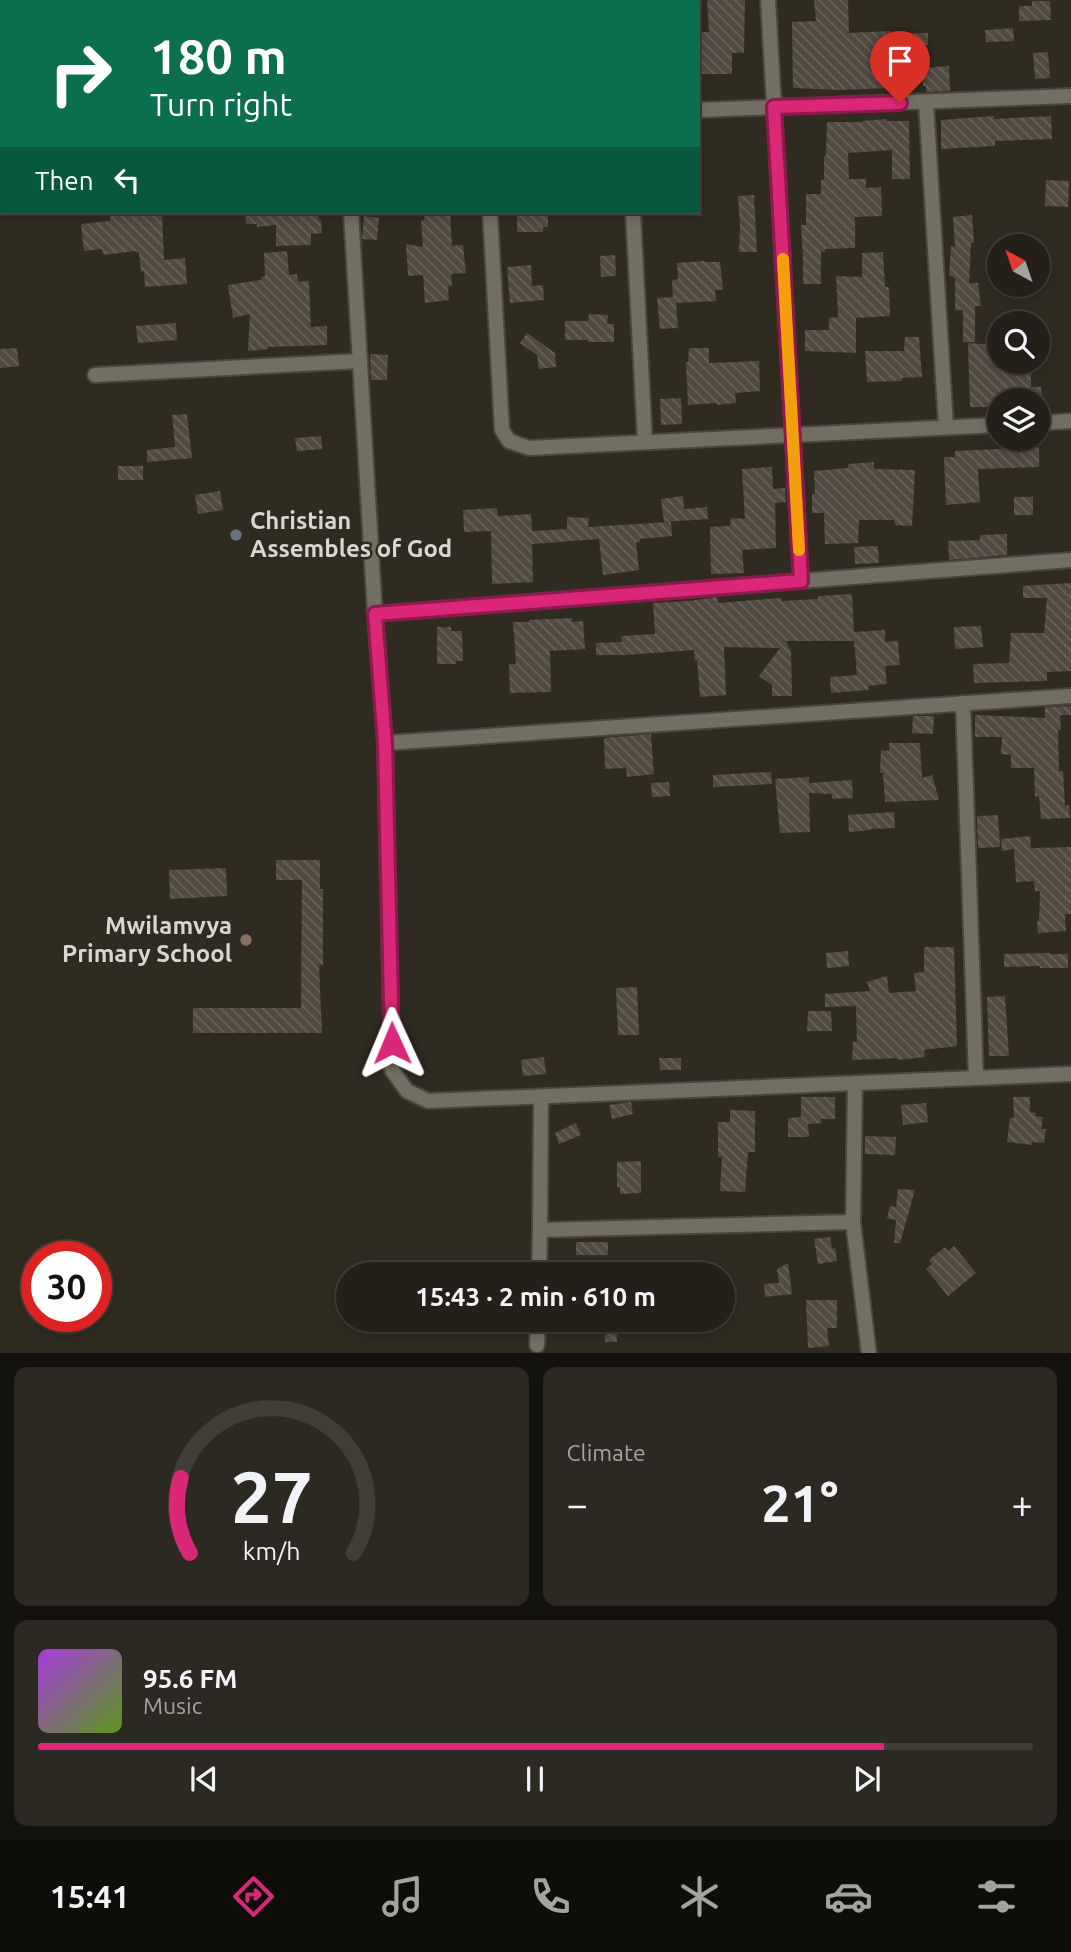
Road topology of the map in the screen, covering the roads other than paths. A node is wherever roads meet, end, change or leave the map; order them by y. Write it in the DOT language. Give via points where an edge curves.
graph roads {
  1 [pos="768,0"];
  2 [pos="1071,96"];
  3 [pos="926,102"];
  4 [pos="774,107"];
  5 [pos="700,110"];
  6 [pos="351,214"];
  7 [pos="490,214"];
  8 [pos="632,214"];
  9 [pos="360,361"];
  10 [pos="95,375"];
  11 [pos="1071,421"];
  12 [pos="1050,422"];
  13 [pos="987,425"];
  14 [pos="946,427"];
  15 [pos="793,435"];
  16 [pos="645,442"];
  17 [pos="1071,560"];
  18 [pos="801,581"];
  19 [pos="375,614"];
  20 [pos="1071,696"];
  21 [pos="963,703"];
  22 [pos="385,743"];
  23 [pos="1071,1074"];
  24 [pos="976,1078"];
  25 [pos="855,1083"];
  26 [pos="541,1097"];
  27 [pos="853,1222"];
  28 [pos="540,1230"];
  29 [pos="539,1262"];
  30 [pos="538,1332"];
  31 [pos="537,1345"];
  32 [pos="869,1353"];
  1 -- 4 [label="street"];
  2 -- 3 [label="street"];
  3 -- 4 [label="street"];
  3 -- 14 [label="street"];
  4 -- 5 [label="street"];
  4 -- 15 [label="street"];
  6 -- 9 [label="street"];
  7 -- 16 [label="street" via="502,430 509,441 529,448"];
  8 -- 16 [label="street"];
  9 -- 10 [label="street"];
  9 -- 19 [label="street"];
  11 -- 12 [label="street"];
  13 -- 14 [label="street"];
  14 -- 15 [label="street"];
  15 -- 16 [label="street"];
  15 -- 18 [label="street"];
  17 -- 18 [label="street"];
  18 -- 19 [label="street"];
  19 -- 22 [label="street"];
  20 -- 21 [label="street"];
  21 -- 22 [label="street"];
  21 -- 24 [label="street"];
  22 -- 26 [label="street" via="393,1070 407,1091 428,1101"];
  23 -- 24 [label="street"];
  24 -- 25 [label="street"];
  25 -- 26 [label="street"];
  25 -- 27 [label="street"];
  26 -- 28 [label="street"];
  27 -- 28 [label="street"];
  27 -- 32 [label="street"];
  28 -- 29 [label="street"];
  30 -- 31 [label="street"];
}
